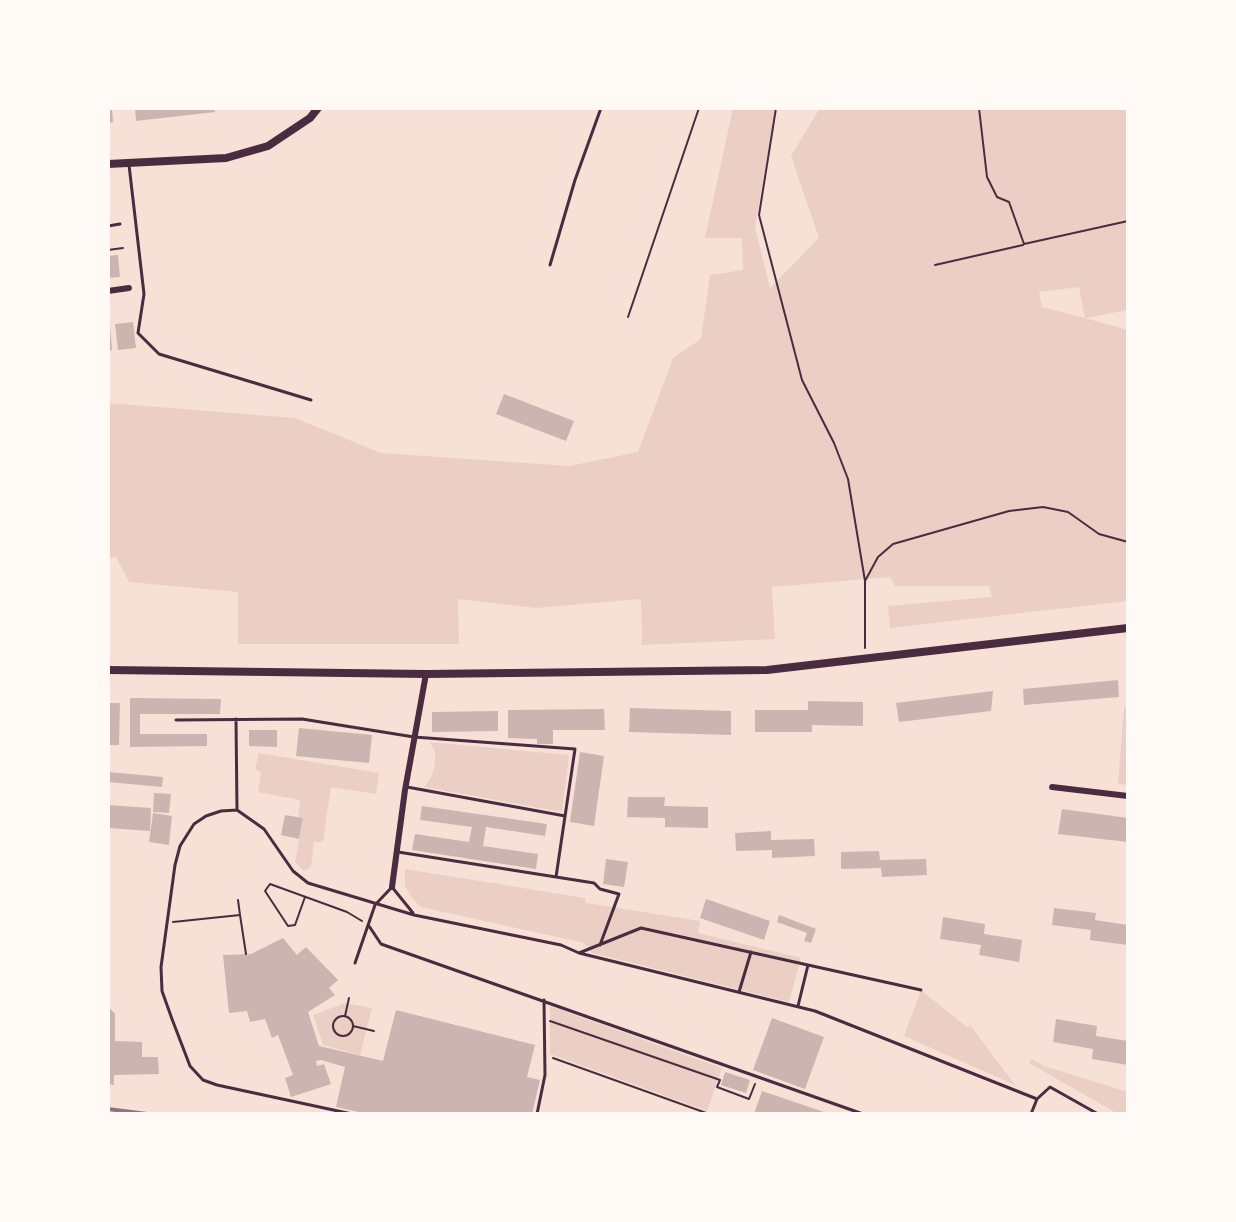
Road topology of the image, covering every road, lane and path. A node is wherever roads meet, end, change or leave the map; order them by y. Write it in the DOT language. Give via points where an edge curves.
graph roads {
  1 [pos="318,108"];
  2 [pos="601,108"];
  3 [pos="699,108"];
  4 [pos="776,108"];
  5 [pos="979,108"];
  6 [pos="128,163"];
  7 [pos="108,164"];
  8 [pos="1128,221"];
  9 [pos="120,224"];
  10 [pos="108,226"];
  11 [pos="1024,244"];
  12 [pos="123,248"];
  13 [pos="108,249"];
  14 [pos="550,265"];
  15 [pos="935,266"];
  16 [pos="129,288"];
  17 [pos="108,291"];
  18 [pos="628,316"];
  19 [pos="311,400"];
  20 [pos="1128,542"];
  21 [pos="865,581"];
  22 [pos="1128,627"];
  23 [pos="865,659"];
  24 [pos="108,670"];
  25 [pos="426,674"];
  26 [pos="236,719"];
  27 [pos="176,720"];
  28 [pos="414,737"];
  29 [pos="406,786"];
  30 [pos="1052,788"];
  31 [pos="1128,796"];
  32 [pos="237,810"];
  33 [pos="565,816"];
  34 [pos="397,852"];
  35 [pos="556,877"];
  36 [pos="392,887"];
  37 [pos="305,897"];
  38 [pos="238,900"];
  39 [pos="375,905"];
  40 [pos="240,915"];
  41 [pos="414,915"];
  42 [pos="167,922"];
  43 [pos="369,926"];
  44 [pos="600,945"];
  45 [pos="751,952"];
  46 [pos="579,953"];
  47 [pos="246,954"];
  48 [pos="355,963"];
  49 [pos="808,965"];
  50 [pos="921,990"];
  51 [pos="740,992"];
  52 [pos="349,998"];
  53 [pos="544,1000"];
  54 [pos="798,1006"];
  55 [pos="345,1016"];
  56 [pos="544,1018"];
  57 [pos="353,1026"];
  58 [pos="374,1031"];
  59 [pos="545,1055"];
  60 [pos="759,1076"];
  61 [pos="1037,1100"];
  62 [pos="352,1114"];
  63 [pos="537,1114"];
  64 [pos="709,1114"];
  65 [pos="863,1114"];
  66 [pos="1032,1114"];
  67 [pos="1098,1114"];
  1 -- 6 [label="street" via="310,118 268,146 226,158"];
  2 -- 14 [label="lane"];
  3 -- 18 [label="path"];
  4 -- 21 [label="path" via="759,215 802,380 848,479"];
  5 -- 11 [label="path" via="987,177 997,196 1009,202"];
  6 -- 7 [label="street"];
  6 -- 19 [label="lane" via="144,294 138,333 159,354"];
  8 -- 11 [label="path"];
  9 -- 10 [label="lane"];
  11 -- 15 [label="path"];
  12 -- 13 [label="path"];
  16 -- 17 [label="street"];
  20 -- 21 [label="path" via="1099,534 1068,512 1043,507 1009,511 893,544 878,557"];
  21 -- 23 [label="path"];
  22 -- 23 [label="street"];
  23 -- 25 [label="street" via="767,670"];
  24 -- 25 [label="street"];
  25 -- 28 [label="street"];
  26 -- 27 [label="lane"];
  26 -- 28 [label="lane" via="302,719"];
  26 -- 32 [label="lane"];
  28 -- 29 [label="street"];
  28 -- 33 [label="lane" via="575,749"];
  29 -- 33 [label="lane"];
  29 -- 34 [label="street"];
  30 -- 31 [label="street"];
  32 -- 39 [label="lane" via="264,829 293,871 308,883"];
  32 -- 42 [label="lane" via="206,816 184,836 175,865"];
  33 -- 35 [label="lane"];
  34 -- 35 [label="lane"];
  34 -- 36 [label="street"];
  35 -- 44 [label="lane" via="594,883 600,889 619,894"];
  36 -- 39 [label="lane"];
  36 -- 41 [label="lane"];
  37 -- 37 [label="path" via="270,884 265,891 288,926 295,925"];
  37 -- 43 [label="path" via="346,912"];
  38 -- 40 [label="path"];
  39 -- 41 [label="lane"];
  39 -- 43 [label="lane"];
  40 -- 42 [label="path"];
  40 -- 47 [label="path"];
  41 -- 46 [label="lane" via="561,945"];
  42 -- 62 [label="lane" via="162,991 197,1076 218,1085"];
  43 -- 48 [label="lane"];
  43 -- 53 [label="lane" via="381,944"];
  44 -- 45 [label="lane" via="641,928"];
  44 -- 46 [label="lane"];
  45 -- 49 [label="lane"];
  45 -- 51 [label="lane"];
  46 -- 51 [label="lane"];
  49 -- 50 [label="lane"];
  49 -- 54 [label="lane"];
  51 -- 54 [label="lane"];
  52 -- 55 [label="path"];
  53 -- 56 [label="lane"];
  53 -- 60 [label="lane"];
  54 -- 61 [label="lane"];
  55 -- 57 [label="path"];
  55 -- 57 [label="path" via="334,1020 335,1033 347,1036"];
  56 -- 59 [label="lane"];
  56 -- 60 [label="path" via="720,1080 717,1087 749,1099"];
  57 -- 58 [label="path"];
  59 -- 63 [label="lane"];
  59 -- 64 [label="path"];
  60 -- 65 [label="lane"];
  61 -- 66 [label="lane"];
  61 -- 67 [label="lane" via="1050,1088"];
}
